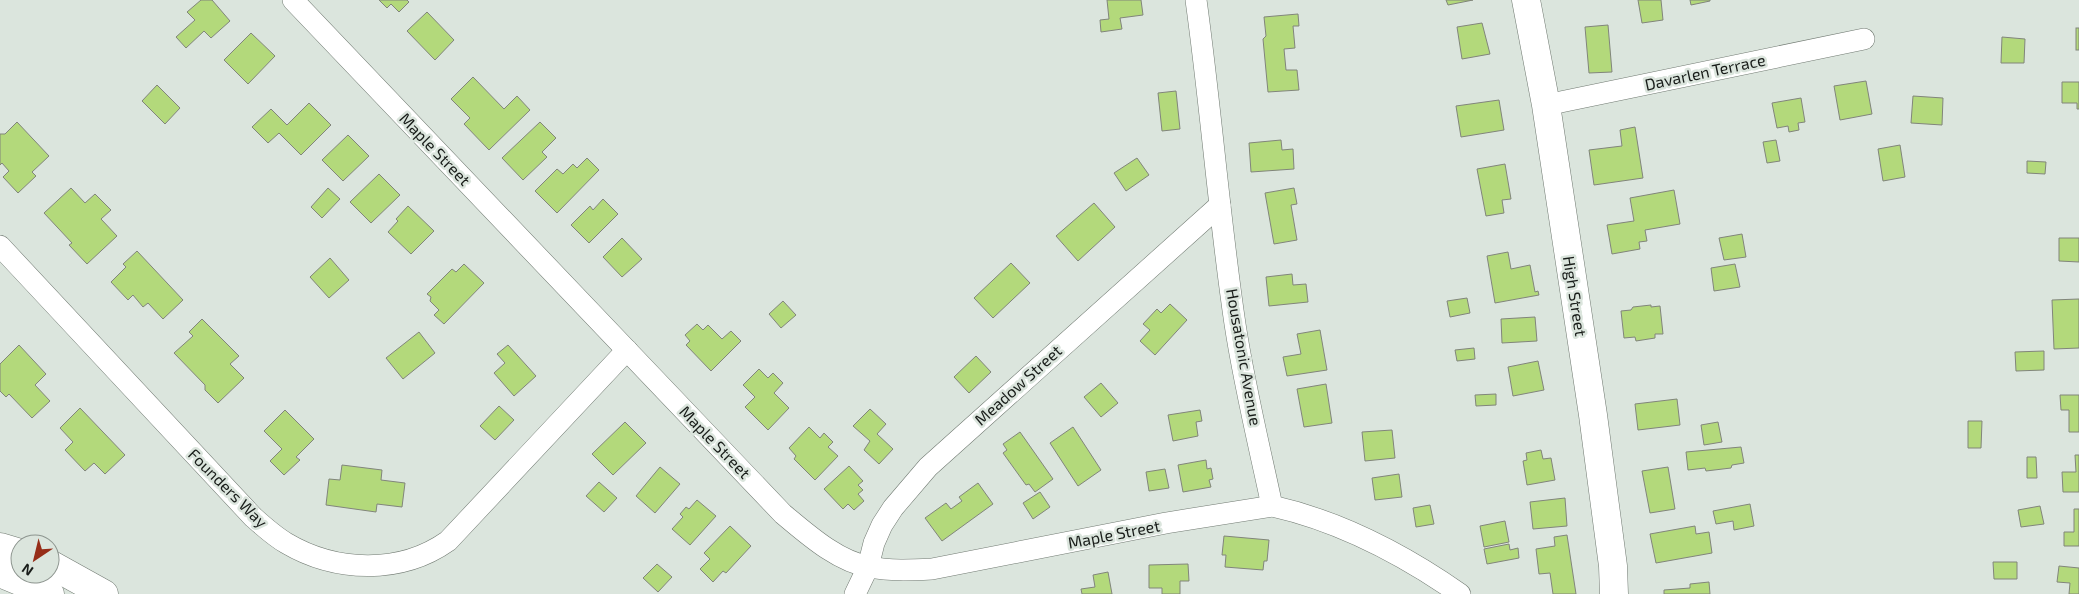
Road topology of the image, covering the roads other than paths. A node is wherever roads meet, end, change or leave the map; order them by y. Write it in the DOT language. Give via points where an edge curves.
graph roads {
  1 [pos="293,0"];
  2 [pos="1196,0"];
  3 [pos="1526,0"];
  4 [pos="1864,39"];
  5 [pos="1546,105"];
  6 [pos="1220,205"];
  7 [pos="0,246"];
  8 [pos="628,350"];
  9 [pos="1272,506"];
  10 [pos="868,567"];
  11 [pos="60,570"];
  12 [pos="0,574"];
  13 [pos="50,594"];
  14 [pos="104,594"];
  15 [pos="855,594"];
  16 [pos="1460,594"];
  17 [pos="1614,594"];
  1 -- 8 [label="street, Maple Street"];
  2 -- 6 [label="street, Housatonic Avenue"];
  3 -- 5 [label="main road, High Street"];
  4 -- 5 [label="street, Davarlen Terrace"];
  5 -- 17 [label="main road, High Street" via="1593,415"];
  6 -- 9 [label="street, Housatonic Avenue" via="1236,326"];
  6 -- 10 [label="street, Meadow Street" via="928,467 882,525"];
  7 -- 8 [label="street, Founders Way" via="252,517 286,543 319,559 347,565 392,564 417,558 448,541"];
  8 -- 10 [label="street, Maple Street" via="784,514 827,549"];
  9 -- 10 [label="street, Maple Street" via="1166,523 932,569"];
  9 -- 16 [label="street" via="1324,520 1424,569"];
  10 -- 15 [label="street, Meadow Street"];
  11 -- 14 [label="main road"];
  12 -- 13 [label="main road"];
}
